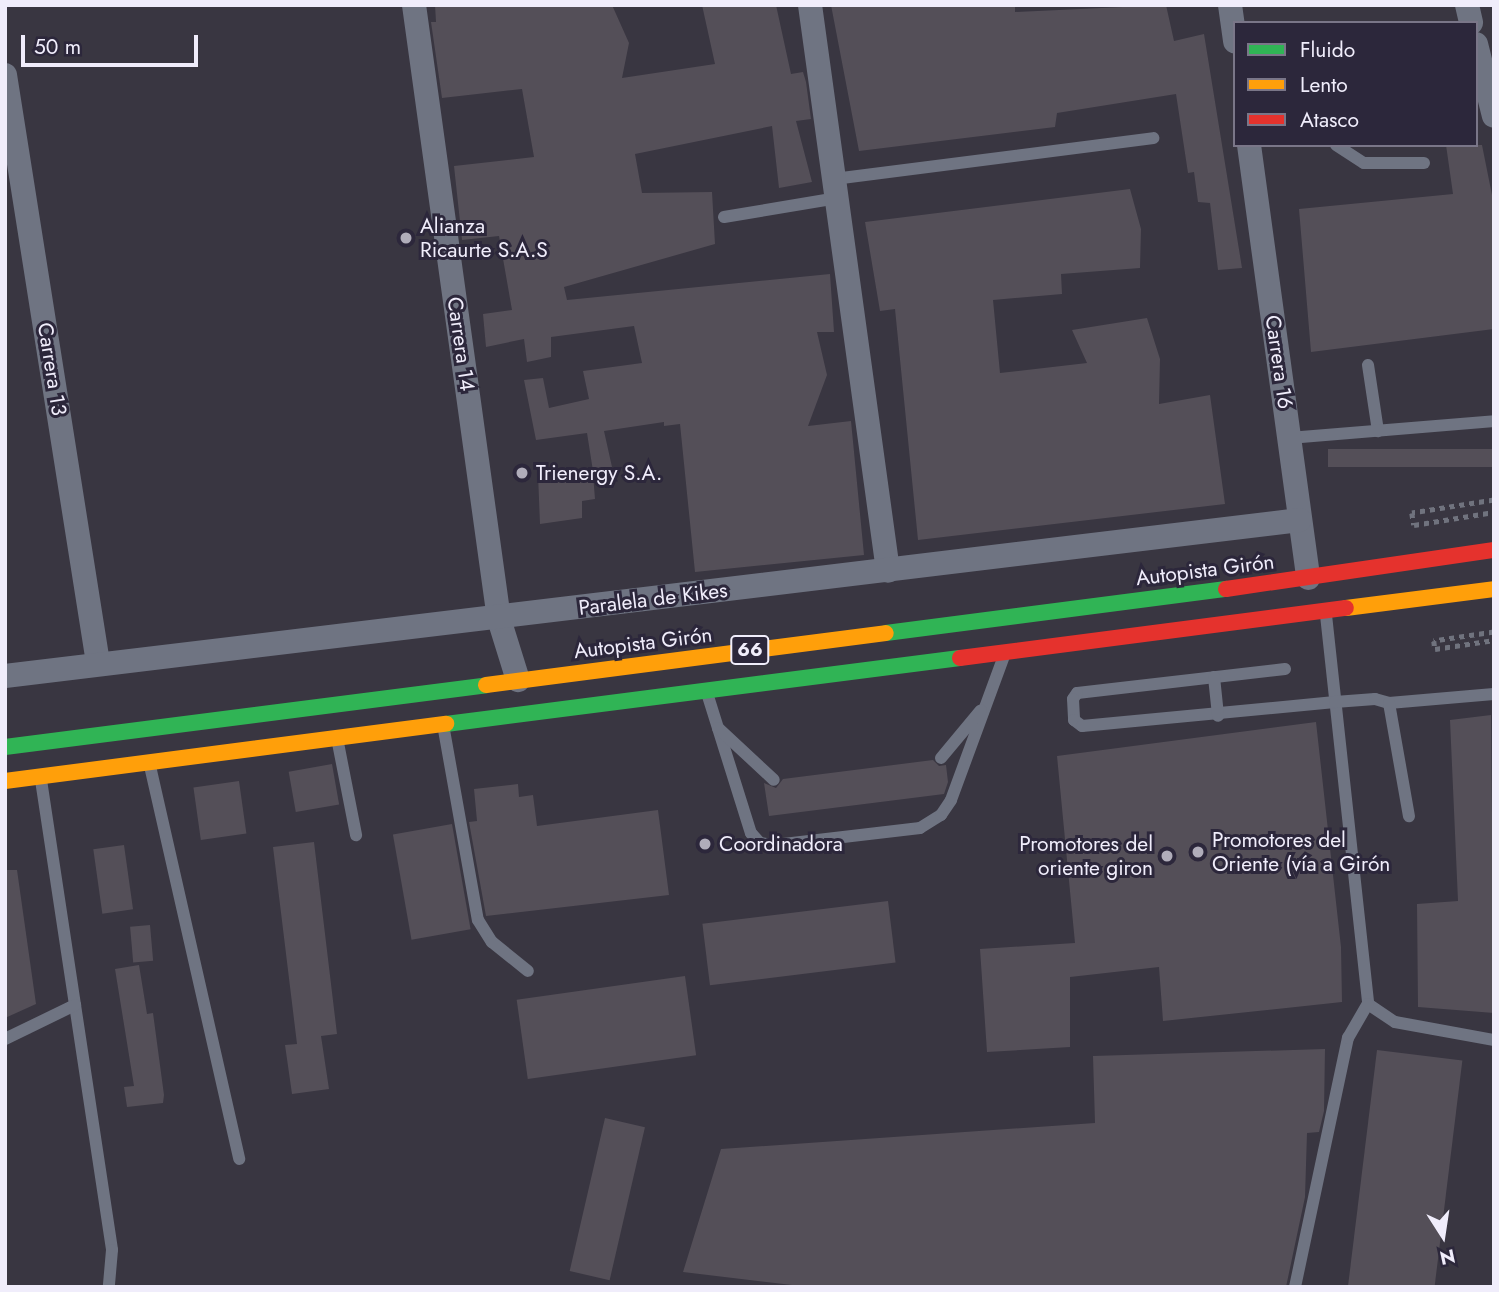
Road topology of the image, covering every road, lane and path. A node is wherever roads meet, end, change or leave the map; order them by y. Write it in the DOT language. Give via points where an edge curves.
graph roads {
  1 [pos="414,5"];
  2 [pos="810,5"];
  3 [pos="1230,5"];
  4 [pos="1233,27"];
  5 [pos="1478,52"];
  6 [pos="5,75"];
  7 [pos="1494,116"];
  8 [pos="1153,138"];
  9 [pos="1249,147"];
  10 [pos="1339,147"];
  11 [pos="1424,163"];
  12 [pos="835,188"];
  13 [pos="724,217"];
  14 [pos="1368,365"];
  15 [pos="1494,421"];
  16 [pos="1378,431"];
  17 [pos="1289,438"];
  18 [pos="1494,500"];
  19 [pos="1494,512"];
  20 [pos="1300,520"];
  21 [pos="1494,550"];
  22 [pos="888,571"];
  23 [pos="1308,578"];
  24 [pos="1494,589"];
  25 [pos="1326,613"];
  26 [pos="499,619"];
  27 [pos="1494,632"];
  28 [pos="1494,640"];
  29 [pos="1005,654"];
  30 [pos="98,663"];
  31 [pos="1285,668"];
  32 [pos="5,676"];
  33 [pos="1214,677"];
  34 [pos="519,680"];
  35 [pos="706,693"];
  36 [pos="1494,694"];
  37 [pos="988,702"];
  38 [pos="1335,702"];
  39 [pos="1389,703"];
  40 [pos="1218,716"];
  41 [pos="443,726"];
  42 [pos="718,728"];
  43 [pos="338,739"];
  44 [pos="5,747"];
  45 [pos="941,758"];
  46 [pos="149,763"];
  47 [pos="40,776"];
  48 [pos="774,780"];
  49 [pos="5,781"];
  50 [pos="1409,816"];
  51 [pos="356,835"];
  52 [pos="528,971"];
  53 [pos="1368,1004"];
  54 [pos="75,1005"];
  55 [pos="5,1040"];
  56 [pos="1494,1040"];
  57 [pos="239,1159"];
  58 [pos="109,1287"];
  59 [pos="1295,1287"];
  1 -- 26 [label="street, Carrera 14"];
  2 -- 12 [label="street"];
  3 -- 4 [label="street"];
  5 -- 7 [label="street"];
  6 -- 30 [label="street, Carrera 13"];
  8 -- 12 [label="lane"];
  9 -- 17 [label="street, Carrera 16"];
  10 -- 11 [label="lane" via="1364,163"];
  12 -- 13 [label="lane"];
  12 -- 22 [label="street"];
  14 -- 16 [label="lane"];
  15 -- 16 [label="lane"];
  16 -- 17 [label="lane"];
  17 -- 20 [label="street, Carrera 16"];
  18 -- 19 [label="path" via="1412,513 1414,525"];
  20 -- 22 [label="street, Paralela de Kikes"];
  20 -- 23 [label="street, Carrera 16"];
  21 -- 23 [label="highway, Autopista Girón / 66"];
  22 -- 26 [label="street, Paralela de Kikes"];
  23 -- 34 [label="highway, Autopista Girón / 66"];
  24 -- 25 [label="highway, 66"];
  25 -- 29 [label="highway, 66"];
  25 -- 38 [label="lane"];
  26 -- 30 [label="street, Paralela de Kikes"];
  26 -- 34 [label="street, Carrera 14"];
  27 -- 28 [label="path" via="1434,641 1435,649"];
  29 -- 35 [label="highway, 66"];
  29 -- 37 [label="lane"];
  30 -- 32 [label="street, Paralela de Kikes"];
  31 -- 33 [label="lane"];
  33 -- 40 [label="lane"];
  33 -- 40 [label="lane" via="1077,693 1074,720 1082,726"];
  34 -- 44 [label="highway, Autopista Girón / 66"];
  35 -- 41 [label="highway, 66"];
  35 -- 42 [label="lane"];
  36 -- 39 [label="lane"];
  37 -- 42 [label="lane" via="941,815 920,828 775,845 760,843 751,833"];
  37 -- 45 [label="lane"];
  38 -- 39 [label="lane" via="1375,699"];
  38 -- 40 [label="lane"];
  38 -- 53 [label="lane"];
  39 -- 50 [label="lane"];
  41 -- 43 [label="highway, 66"];
  41 -- 52 [label="lane" via="478,919 492,942"];
  42 -- 48 [label="lane"];
  43 -- 46 [label="highway, 66"];
  43 -- 51 [label="lane"];
  46 -- 47 [label="highway, 66"];
  46 -- 57 [label="lane"];
  47 -- 49 [label="highway, 66"];
  47 -- 54 [label="lane"];
  53 -- 56 [label="lane" via="1395,1022"];
  53 -- 59 [label="lane" via="1348,1038"];
  54 -- 55 [label="lane"];
  54 -- 58 [label="lane" via="112,1250"];
}
